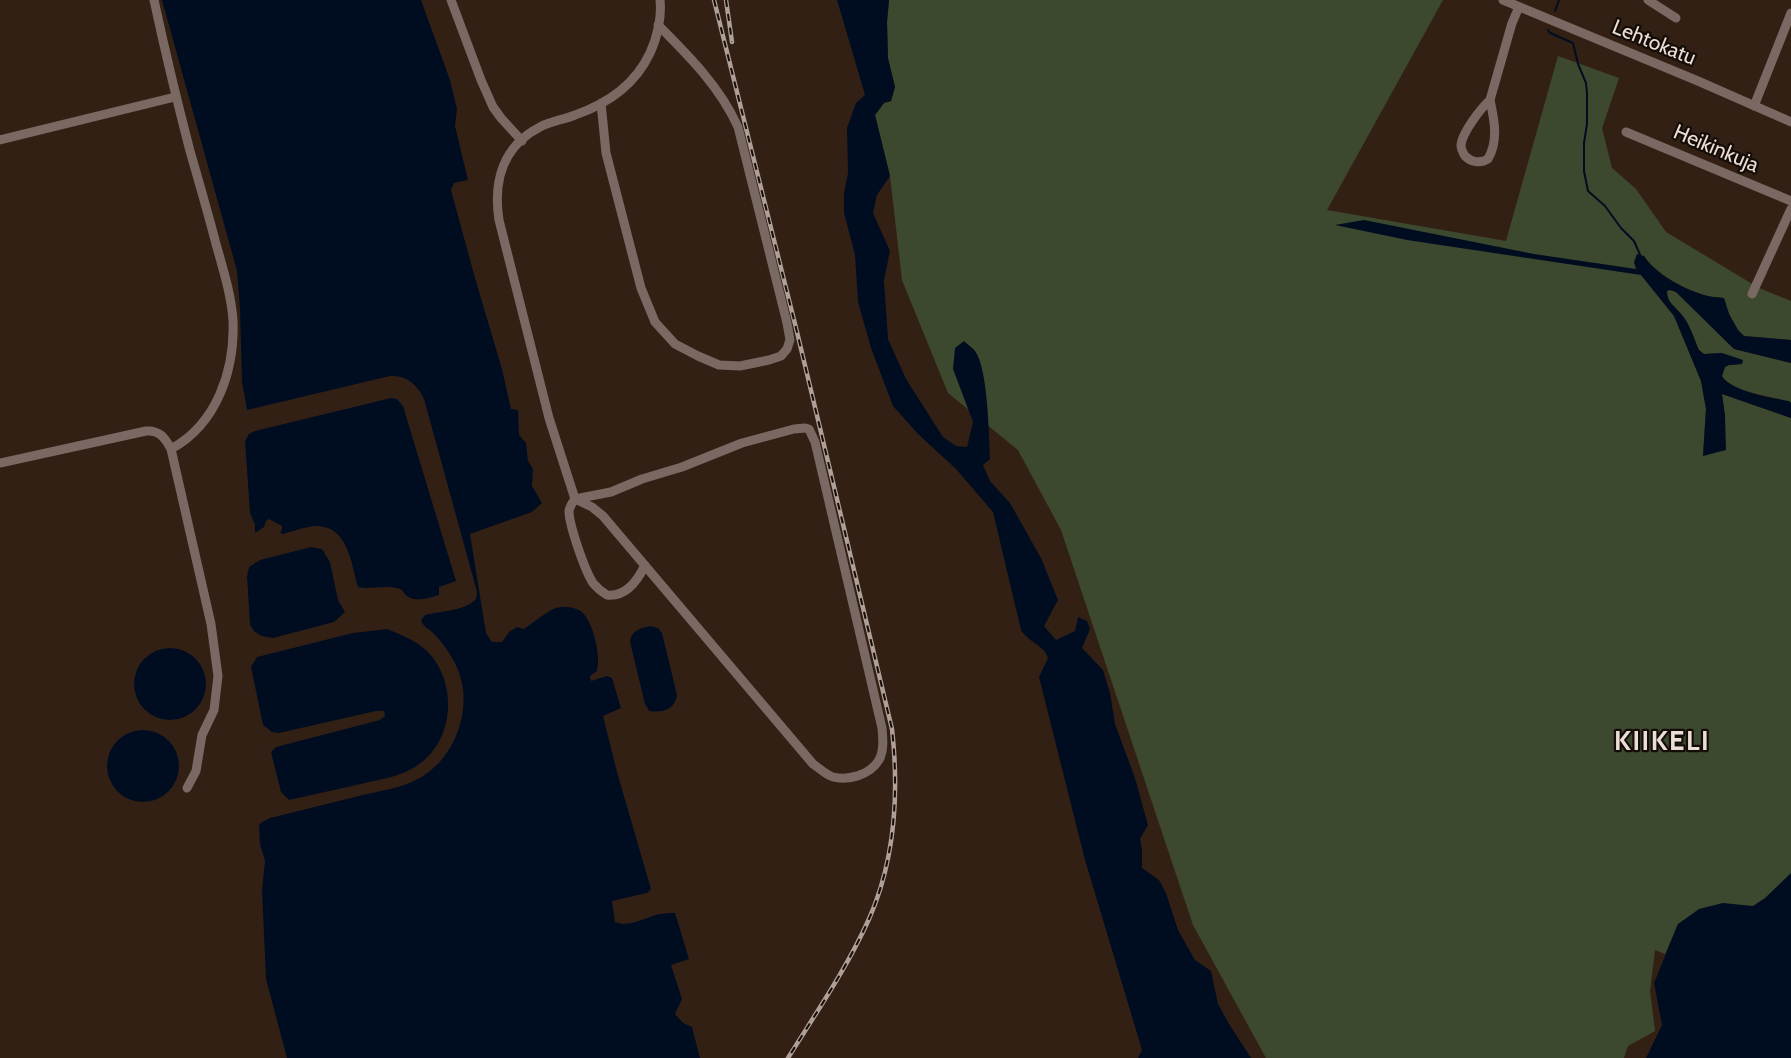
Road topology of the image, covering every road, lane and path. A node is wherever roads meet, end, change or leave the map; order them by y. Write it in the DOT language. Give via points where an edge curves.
graph roads {
  1 [pos="154,0"];
  2 [pos="451,0"];
  3 [pos="660,0"];
  4 [pos="1503,0"];
  5 [pos="1648,0"];
  6 [pos="1519,7"];
  7 [pos="1791,13"];
  8 [pos="1676,18"];
  9 [pos="658,25"];
  10 [pos="176,97"];
  11 [pos="1490,100"];
  12 [pos="601,103"];
  13 [pos="1754,106"];
  14 [pos="1791,122"];
  15 [pos="1626,132"];
  16 [pos="0,140"];
  17 [pos="522,141"];
  18 [pos="1791,201"];
  19 [pos="1791,209"];
  20 [pos="1752,294"];
  21 [pos="171,449"];
  22 [pos="0,462"];
  23 [pos="575,499"];
  24 [pos="645,565"];
  25 [pos="187,788"];
  1 -- 10 [label="street"];
  2 -- 17 [label="street" via="493,107"];
  3 -- 9 [label="street"];
  4 -- 6 [label="street, Lehtokatu"];
  5 -- 8 [label="street"];
  6 -- 11 [label="street"];
  6 -- 13 [label="street, Lehtokatu"];
  7 -- 13 [label="street"];
  9 -- 12 [label="street" via="654,45 640,70 627,86"];
  9 -- 12 [label="street" via="698,65 730,108 738,127 787,323 790,340 781,356 740,366 719,365 675,344 655,322 640,288 606,153"];
  10 -- 16 [label="street"];
  10 -- 21 [label="street" via="233,319 230,361 217,401 198,430"];
  11 -- 11 [label="street" via="1462,140 1465,156 1475,161 1488,159 1494,144 1495,118"];
  12 -- 17 [label="street" via="539,127"];
  13 -- 14 [label="street, Lehtokatu"];
  15 -- 18 [label="street, Heikinkuja"];
  17 -- 23 [label="street" via="500,173 496,190 498,214 549,418"];
  19 -- 20 [label="street"];
  21 -- 22 [label="street" via="162,435 151,430"];
  21 -- 25 [label="street" via="211,624 218,676 214,710 202,735 196,771"];
  23 -- 24 [label="street" via="603,516"];
  23 -- 24 [label="street" via="569,510 570,522 585,566 598,588 608,595 619,594 637,581"];
  23 -- 24 [label="street" via="611,492 742,443 794,429 809,429 882,728 879,760 870,770 843,779 830,776 813,764"];
}
